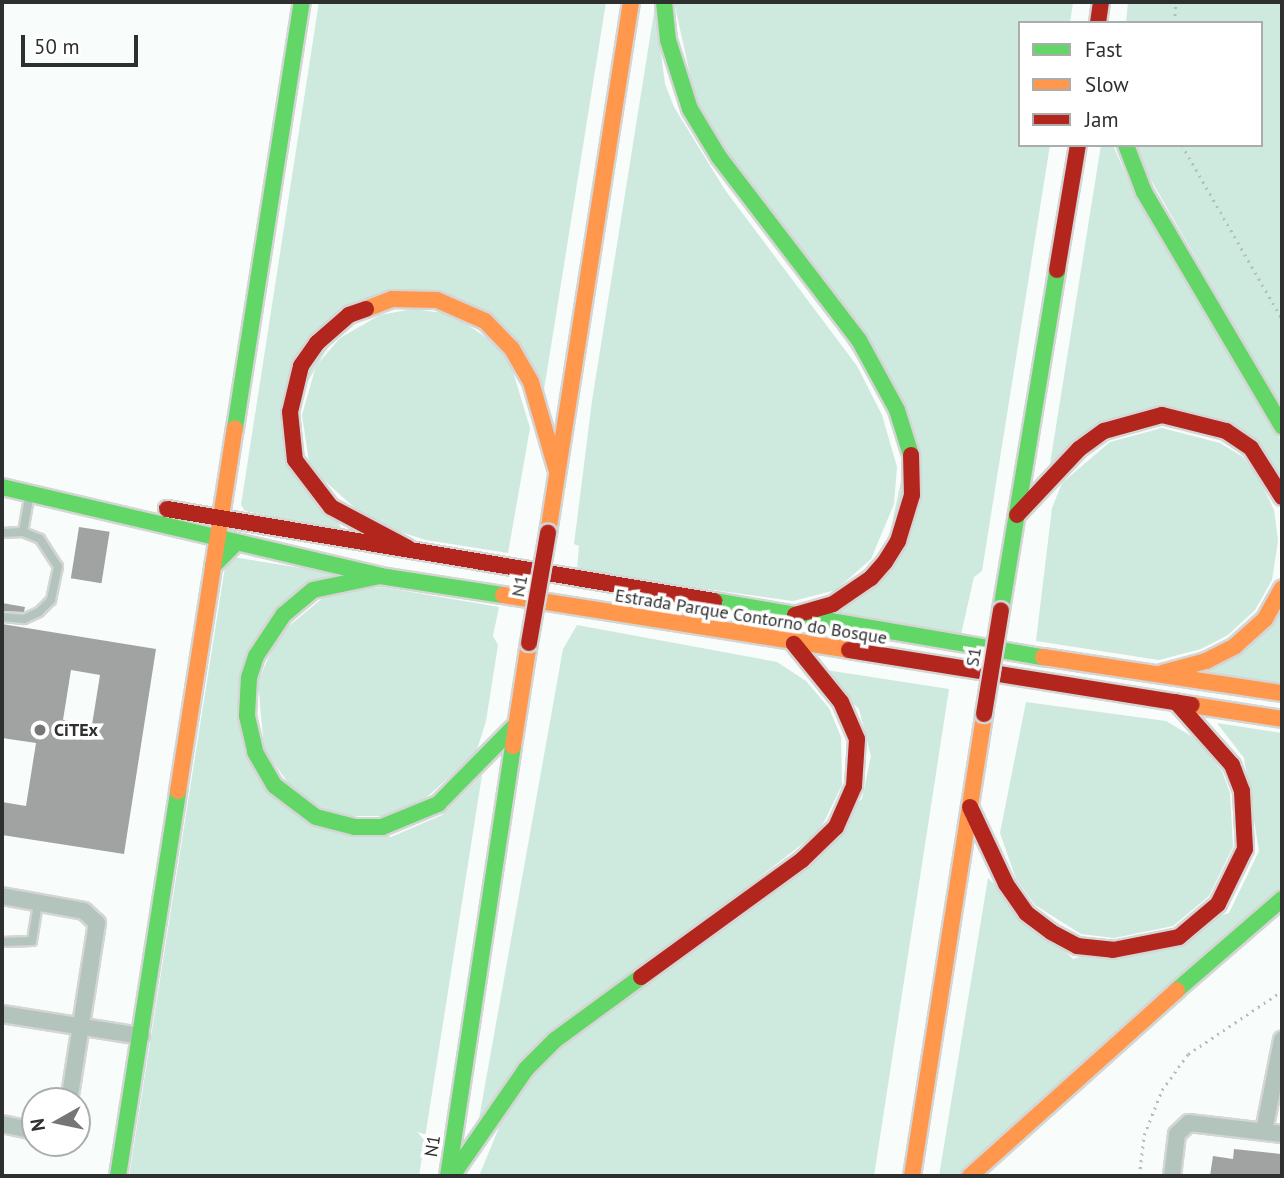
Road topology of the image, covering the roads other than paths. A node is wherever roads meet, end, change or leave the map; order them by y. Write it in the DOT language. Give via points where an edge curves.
graph roads {
  1 [pos="302,2"];
  2 [pos="631,2"];
  3 [pos="664,2"];
  4 [pos="1101,2"];
  5 [pos="1098,21"];
  6 [pos="1078,147"];
  7 [pos="1127,147"];
  8 [pos="1282,425"];
  9 [pos="556,468"];
  10 [pos="2,487"];
  11 [pos="30,492"];
  12 [pos="55,497"];
  13 [pos="1282,497"];
  14 [pos="1017,515"];
  15 [pos="220,525"];
  16 [pos="23,532"];
  17 [pos="2,533"];
  18 [pos="236,543"];
  19 [pos="408,548"];
  20 [pos="214,566"];
  21 [pos="380,576"];
  22 [pos="1282,588"];
  23 [pos="795,615"];
  24 [pos="2,617"];
  25 [pos="794,644"];
  26 [pos="1162,673"];
  27 [pos="1282,693"];
  28 [pos="1176,702"];
  29 [pos="1282,719"];
  30 [pos="516,725"];
  31 [pos="970,807"];
  32 [pos="2,896"];
  33 [pos="1282,899"];
  34 [pos="38,902"];
  35 [pos="2,942"];
  36 [pos="2,1014"];
  37 [pos="81,1027"];
  38 [pos="141,1036"];
  39 [pos="1282,1040"];
  40 [pos="71,1087"];
  41 [pos="2,1124"];
  42 [pos="21,1128"];
  43 [pos="1264,1131"];
  44 [pos="1282,1134"];
  45 [pos="118,1176"];
  46 [pos="450,1176"];
  47 [pos="912,1176"];
  48 [pos="970,1176"];
  49 [pos="1172,1176"];
  1 -- 15 [label="main road"];
  2 -- 9 [label="main road, N1"];
  3 -- 23 [label="main road" via="671,51 690,109 719,157 859,340 897,410 911,448 912,495 902,530 885,562 871,578 833,604"];
  4 -- 5 [label="main road"];
  6 -- 14 [label="main road, S1"];
  7 -- 8 [label="main road" via="1144,192"];
  9 -- 19 [label="main road" via="531,382 512,349 485,321 437,300 414,298 392,299 349,315 317,343 301,366 290,412 295,460 331,507"];
  9 -- 30 [label="main road, N1, bridge"];
  10 -- 11 [label="main road"];
  11 -- 12 [label="main road"];
  11 -- 16 [label="lane"];
  12 -- 15 [label="main road" via="85,495"];
  12 -- 15 [label="main road" via="76,507 143,519"];
  13 -- 14 [label="main road" via="1251,448 1226,431 1162,415 1104,431 1079,449"];
  14 -- 31 [label="main road, S1, bridge"];
  15 -- 18 [label="main road, Estrada Parque Contorno do Bosque"];
  15 -- 19 [label="main road, Estrada Parque Contorno do Bosque"];
  15 -- 20 [label="main road"];
  16 -- 17 [label="lane"];
  16 -- 24 [label="lane" via="40,539 51,551 58,584 39,612 23,619"];
  18 -- 20 [label="main road"];
  18 -- 21 [label="main road, Estrada Parque Contorno do Bosque"];
  19 -- 23 [label="main road, Estrada Parque Contorno do Bosque"];
  20 -- 38 [label="main road"];
  21 -- 25 [label="main road, Estrada Parque Contorno do Bosque"];
  21 -- 30 [label="main road" via="313,590 284,614 256,656 249,677 247,716 255,752 275,786 316,817 355,827 382,827 438,804"];
  22 -- 26 [label="main road" via="1265,618 1235,646 1206,661"];
  23 -- 26 [label="main road, Estrada Parque Contorno do Bosque" via="881,634"];
  25 -- 28 [label="main road, Estrada Parque Contorno do Bosque"];
  25 -- 46 [label="main road" via="841,702 857,739 855,786 836,827 802,860 555,1040 526,1069"];
  26 -- 27 [label="main road, Estrada Parque Contorno do Bosque"];
  28 -- 29 [label="main road, Estrada Parque Contorno do Bosque"];
  28 -- 31 [label="main road" via="1232,765 1242,791 1245,849 1218,904 1179,937 1114,950 1077,946 1051,932 1026,913 1006,884"];
  30 -- 46 [label="main road, N1"];
  31 -- 47 [label="main road, S1"];
  32 -- 34 [label="street"];
  33 -- 48 [label="main road"];
  34 -- 35 [label="lane" via="32,941"];
  34 -- 37 [label="street" via="84,911 97,923"];
  36 -- 37 [label="street"];
  37 -- 38 [label="street"];
  37 -- 40 [label="street"];
  38 -- 45 [label="main road"];
  39 -- 43 [label="street"];
  41 -- 42 [label="street"];
  43 -- 44 [label="street"];
  43 -- 49 [label="street" via="1199,1121 1182,1128"];
}
